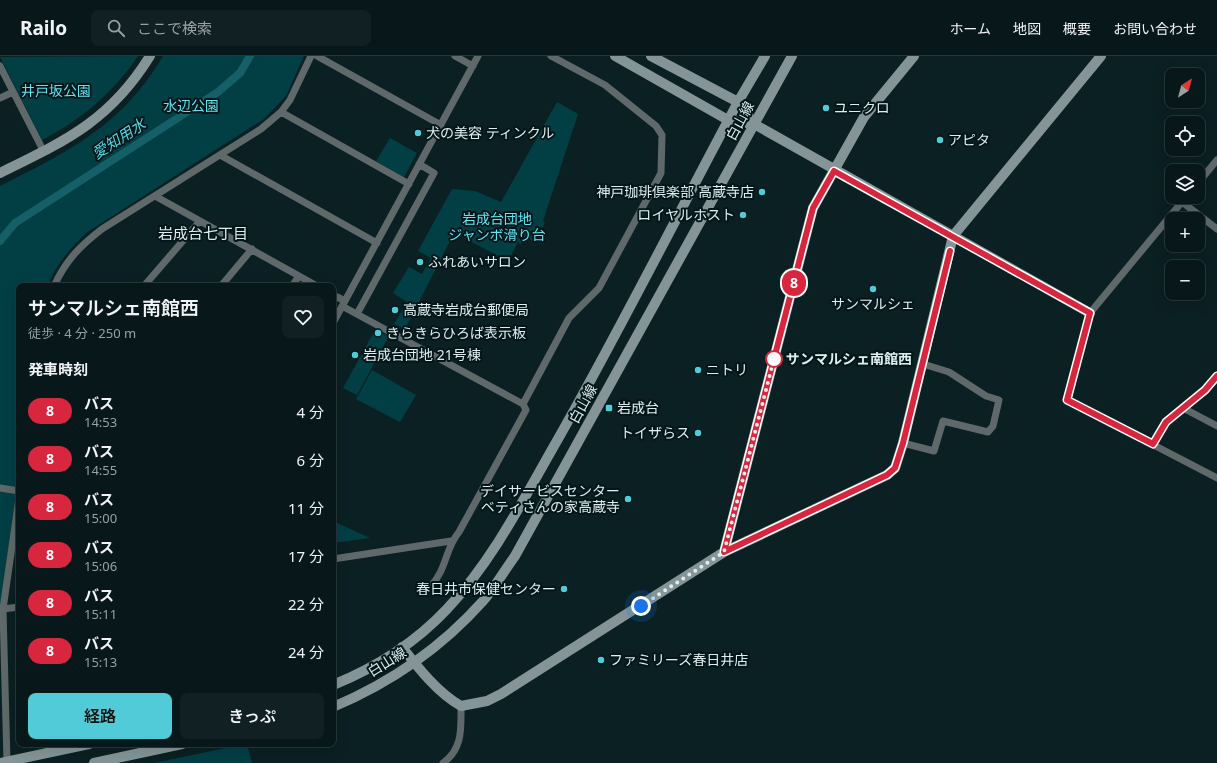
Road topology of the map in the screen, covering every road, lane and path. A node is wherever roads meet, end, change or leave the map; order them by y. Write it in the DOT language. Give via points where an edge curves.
graph roads {
  1 [pos="150,56"];
  2 [pos="310,56"];
  3 [pos="317,56"];
  4 [pos="455,56"];
  5 [pos="478,56"];
  6 [pos="552,56"];
  7 [pos="615,56"];
  8 [pos="651,56"];
  9 [pos="765,56"];
  10 [pos="792,56"];
  11 [pos="914,56"];
  12 [pos="1101,56"];
  13 [pos="0,66"];
  14 [pos="473,66"];
  15 [pos="13,92"];
  16 [pos="0,98"];
  17 [pos="738,102"];
  18 [pos="281,112"];
  19 [pos="728,120"];
  20 [pos="754,124"];
  21 [pos="441,125"];
  22 [pos="44,152"];
  23 [pos="220,155"];
  24 [pos="1217,160"];
  25 [pos="419,164"];
  26 [pos="834,171"];
  27 [pos="0,173"];
  28 [pos="1205,175"];
  29 [pos="408,184"];
  30 [pos="155,196"];
  31 [pos="1180,204"];
  32 [pos="1190,204"];
  33 [pos="200,221"];
  34 [pos="1217,229"];
  35 [pos="953,236"];
  36 [pos="376,243"];
  37 [pos="252,249"];
  38 [pos="299,276"];
  39 [pos="56,283"];
  40 [pos="147,283"];
  41 [pos="224,283"];
  42 [pos="294,283"];
  43 [pos="312,283"];
  44 [pos="336,297"];
  45 [pos="344,304"];
  46 [pos="1090,313"];
  47 [pos="357,314"];
  48 [pos="336,318"];
  49 [pos="923,364"];
  50 [pos="1217,376"];
  51 [pos="523,404"];
  52 [pos="1183,408"];
  53 [pos="1217,426"];
  54 [pos="903,443"];
  55 [pos="1153,444"];
  56 [pos="1217,478"];
  57 [pos="0,488"];
  58 [pos="16,491"];
  59 [pos="16,519"];
  60 [pos="451,541"];
  61 [pos="724,552"];
  62 [pos="336,559"];
  63 [pos="430,587"];
  64 [pos="16,607"];
  65 [pos="3,609"];
  66 [pos="402,648"];
  67 [pos="414,663"];
  68 [pos="336,684"];
  69 [pos="336,706"];
  70 [pos="461,706"];
  71 [pos="75,747"];
  72 [pos="168,747"];
  73 [pos="4,762"];
  74 [pos="94,763"];
  75 [pos="443,763"];
  1 -- 22 [label="street" via="130,85 105,111 70,138"];
  2 -- 18 [label="street" via="299,84"];
  3 -- 21 [label="street"];
  4 -- 14 [label="street"];
  5 -- 14 [label="street"];
  6 -- 51 [label="street" via="605,86 656,126 662,135 661,173 599,288 569,318"];
  7 -- 19 [label="street"];
  8 -- 17 [label="street"];
  9 -- 17 [label="street, 白山線"];
  10 -- 20 [label="street, 白山線"];
  11 -- 26 [label="street" via="864,117"];
  12 -- 35 [label="street"];
  13 -- 15 [label="street"];
  14 -- 21 [label="street"];
  15 -- 16 [label="street"];
  15 -- 22 [label="street"];
  17 -- 19 [label="street, 白山線"];
  17 -- 20 [label="street"];
  18 -- 23 [label="street" via="261,129"];
  18 -- 29 [label="street"];
  19 -- 20 [label="street"];
  19 -- 66 [label="street, 白山線" via="587,388 498,545 447,609"];
  20 -- 26 [label="street"];
  20 -- 67 [label="street, 白山線" via="515,556 484,599 461,624"];
  21 -- 25 [label="street"];
  22 -- 27 [label="street"];
  23 -- 30 [label="street"];
  23 -- 36 [label="street"];
  24 -- 28 [label="street"];
  25 -- 29 [label="street"];
  25 -- 47 [label="street" via="434,173"];
  26 -- 35 [label="street"];
  26 -- 61 [label="street" via="813,208"];
  29 -- 36 [label="street"];
  30 -- 33 [label="street"];
  30 -- 39 [label="street" via="80,246"];
  31 -- 46 [label="street"];
  32 -- 34 [label="street"];
  33 -- 37 [label="street"];
  33 -- 40 [label="street"];
  35 -- 46 [label="street"];
  35 -- 49 [label="street"];
  36 -- 45 [label="street"];
  37 -- 38 [label="street"];
  37 -- 41 [label="street"];
  38 -- 42 [label="street"];
  38 -- 43 [label="street"];
  44 -- 45 [label="street"];
  45 -- 47 [label="street"];
  45 -- 48 [label="street"];
  46 -- 55 [label="street" via="1067,400"];
  47 -- 51 [label="street"];
  49 -- 54 [label="street"];
  49 -- 54 [label="street" via="949,372 986,396 1000,400 993,426 988,432 943,421 934,451"];
  50 -- 52 [label="street"];
  51 -- 60 [label="street" via="526,410 459,532"];
  52 -- 53 [label="street"];
  52 -- 55 [label="street" via="1166,422"];
  54 -- 61 [label="street" via="895,468 887,475"];
  55 -- 56 [label="street"];
  57 -- 58 [label="street"];
  59 -- 65 [label="street"];
  60 -- 62 [label="street"];
  60 -- 63 [label="street" via="449,555 436,581"];
  61 -- 70 [label="street" via="501,694 487,701"];
  64 -- 65 [label="street"];
  65 -- 73 [label="street"];
  66 -- 67 [label="street"];
  66 -- 68 [label="street, 白山線" via="362,673"];
  67 -- 69 [label="street, 白山線"];
  67 -- 70 [label="street" via="449,700"];
  70 -- 75 [label="street" via="461,736 457,748"];
  71 -- 73 [label="street"];
  72 -- 74 [label="street"];
}
